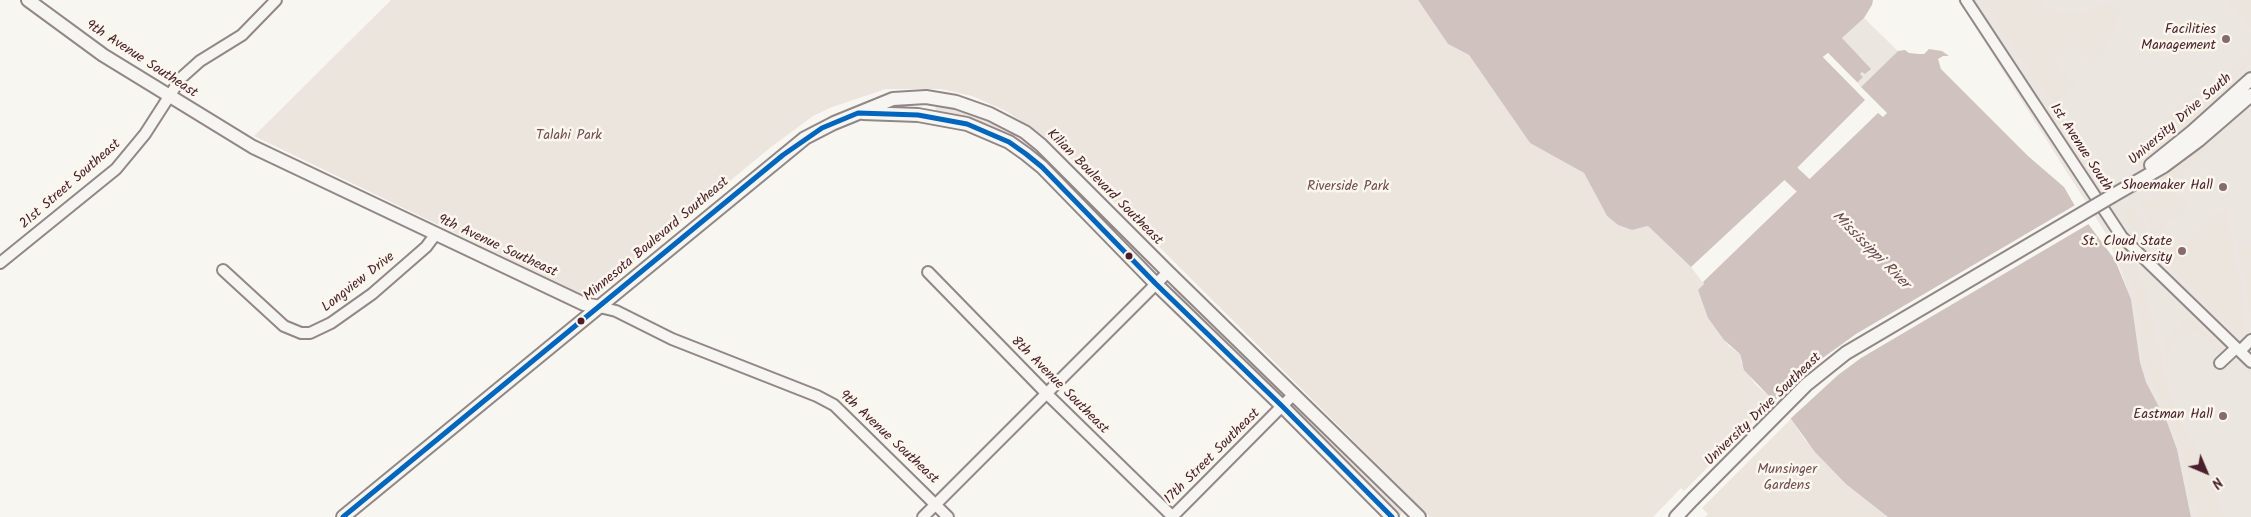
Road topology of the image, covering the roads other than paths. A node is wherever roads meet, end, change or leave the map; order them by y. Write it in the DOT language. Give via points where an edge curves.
graph roads {
  1 [pos="28,0"];
  2 [pos="276,0"];
  3 [pos="1966,0"];
  4 [pos="2251,79"];
  5 [pos="2251,95"];
  6 [pos="168,96"];
  7 [pos="858,113"];
  8 [pos="2131,184"];
  9 [pos="2112,196"];
  10 [pos="436,235"];
  11 [pos="0,263"];
  12 [pos="223,270"];
  13 [pos="928,272"];
  14 [pos="1168,272"];
  15 [pos="1156,284"];
  16 [pos="600,307"];
  17 [pos="2251,340"];
  18 [pos="2238,349"];
  19 [pos="2251,362"];
  20 [pos="2220,363"];
  21 [pos="1046,393"];
  22 [pos="1294,394"];
  23 [pos="1282,406"];
  24 [pos="935,504"];
  25 [pos="343,517"];
  26 [pos="923,517"];
  27 [pos="948,517"];
  28 [pos="1173,517"];
  29 [pos="1392,517"];
  30 [pos="1419,517"];
  31 [pos="1676,517"];
  1 -- 6 [label="street, 9th Avenue Southeast" via="103,55"];
  2 -- 6 [label="street, 21st Street Southeast" via="242,35 192,68"];
  3 -- 18 [label="street, 1st Avenue South" via="2122,237"];
  4 -- 8 [label="street, University Drive South"];
  5 -- 8 [label="street, University Drive South" via="2164,166"];
  6 -- 10 [label="street, 9th Avenue Southeast" via="253,147"];
  6 -- 11 [label="street, 21st Street Southeast" via="141,140 116,168"];
  7 -- 14 [label="street, Kilian Boulevard Southeast" via="893,99 926,97 956,102 1008,123 1025,132 1058,161"];
  7 -- 15 [label="street" via="943,118 967,124 1009,142 1042,167"];
  7 -- 16 [label="street, Minnesota Boulevard Southeast" via="822,128 783,155"];
  8 -- 9 [label="street, University Drive South"];
  9 -- 31 [label="street, University Drive Southeast, bridge" via="1846,353 1806,385"];
  10 -- 12 [label="street, Longview Drive" via="372,294 331,323 310,333 300,333 284,326"];
  10 -- 16 [label="street, 9th Avenue Southeast" via="584,304"];
  13 -- 21 [label="street, 8th Avenue Southeast"];
  14 -- 15 [label="street"];
  14 -- 22 [label="street, Kilian Boulevard Southeast"];
  15 -- 21 [label="street"];
  15 -- 23 [label="street"];
  16 -- 24 [label="street, 9th Avenue Southeast" via="826,400 874,442"];
  16 -- 25 [label="street, Minnesota Boulevard Southeast"];
  17 -- 18 [label="street"];
  18 -- 19 [label="street, 1st Avenue South"];
  18 -- 20 [label="street"];
  21 -- 24 [label="street"];
  21 -- 28 [label="street, 8th Avenue Southeast"];
  22 -- 23 [label="street, 17th Street Southeast"];
  22 -- 30 [label="street, Kilian Boulevard Southeast"];
  23 -- 28 [label="street, 17th Street Southeast"];
  23 -- 29 [label="street"];
  24 -- 26 [label="street"];
  24 -- 27 [label="street, 9th Avenue Southeast"];
}
